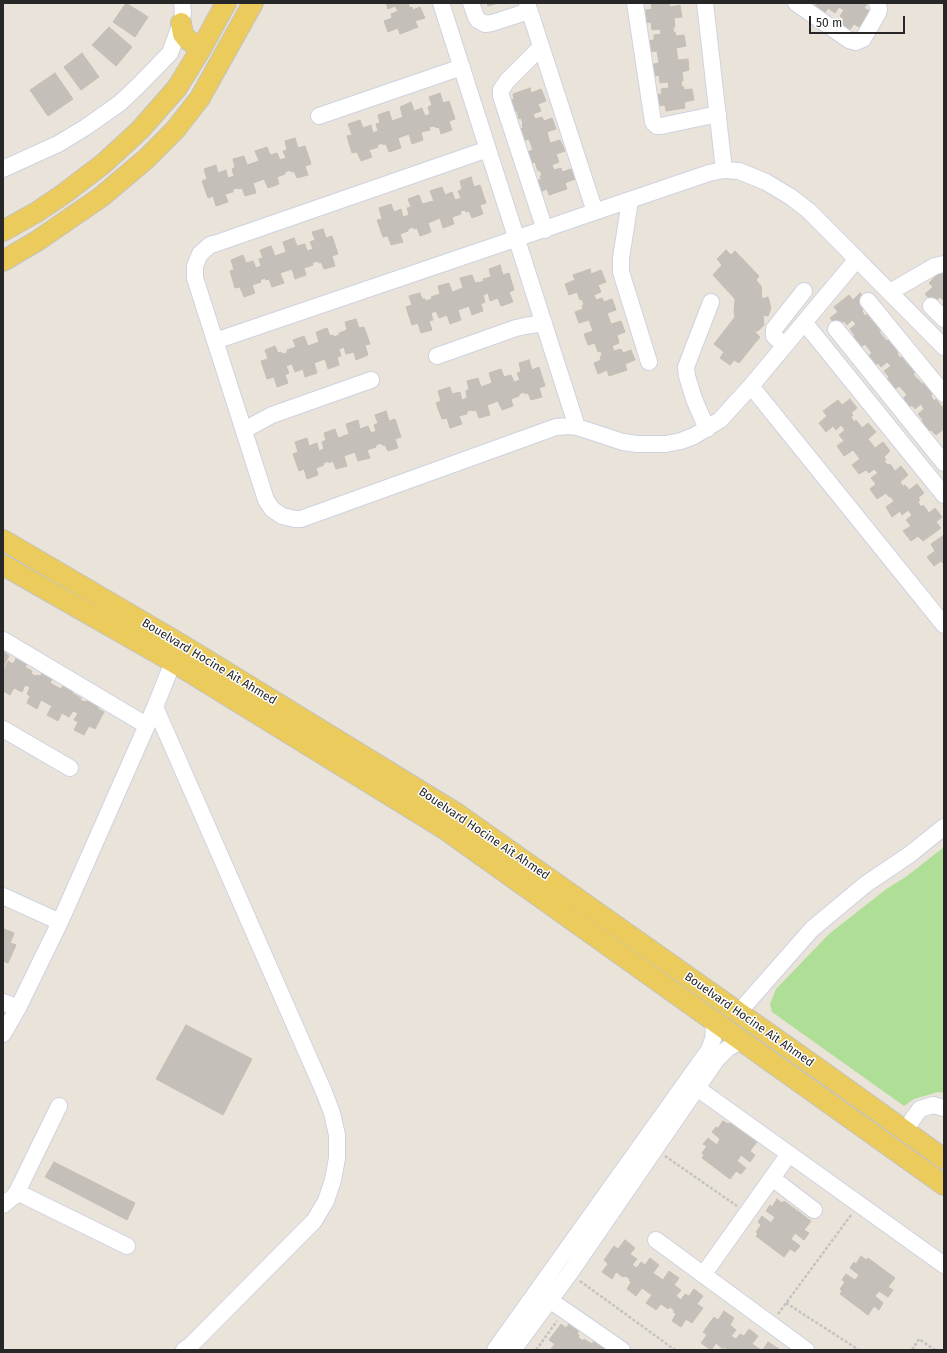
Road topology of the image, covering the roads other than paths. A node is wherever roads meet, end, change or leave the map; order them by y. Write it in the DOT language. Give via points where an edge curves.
graph roads {
  1 [pos="182,3"];
  2 [pos="226,3"];
  3 [pos="253,3"];
  4 [pos="442,3"];
  5 [pos="471,3"];
  6 [pos="635,3"];
  7 [pos="705,3"];
  8 [pos="796,3"];
  9 [pos="878,3"];
  10 [pos="528,7"];
  11 [pos="181,24"];
  12 [pos="542,47"];
  13 [pos="201,49"];
  14 [pos="462,67"];
  15 [pos="718,114"];
  16 [pos="319,116"];
  17 [pos="488,149"];
  18 [pos="3,169"];
  19 [pos="724,170"];
  20 [pos="630,200"];
  21 [pos="595,212"];
  22 [pos="545,230"];
  23 [pos="3,231"];
  24 [pos="517,239"];
  25 [pos="857,259"];
  26 [pos="3,260"];
  27 [pos="944,264"];
  28 [pos="804,291"];
  29 [pos="890,292"];
  30 [pos="868,301"];
  31 [pos="711,302"];
  32 [pos="931,306"];
  33 [pos="944,319"];
  34 [pos="804,322"];
  35 [pos="544,323"];
  36 [pos="836,329"];
  37 [pos="215,341"];
  38 [pos="784,345"];
  39 [pos="944,347"];
  40 [pos="437,356"];
  41 [pos="650,362"];
  42 [pos="371,380"];
  43 [pos="751,386"];
  44 [pos="944,394"];
  45 [pos="578,427"];
  46 [pos="707,429"];
  47 [pos="244,430"];
  48 [pos="944,464"];
  49 [pos="944,495"];
  50 [pos="3,540"];
  51 [pos="3,565"];
  52 [pos="944,625"];
  53 [pos="3,640"];
  54 [pos="173,662"];
  55 [pos="155,707"];
  56 [pos="146,725"];
  57 [pos="3,729"];
  58 [pos="70,768"];
  59 [pos="944,827"];
  60 [pos="3,896"];
  61 [pos="60,922"];
  62 [pos="3,1002"];
  63 [pos="18,1008"];
  64 [pos="739,1012"];
  65 [pos="712,1019"];
  66 [pos="3,1034"];
  67 [pos="742,1040"];
  68 [pos="692,1085"];
  69 [pos="58,1106"];
  70 [pos="944,1108"];
  71 [pos="906,1132"];
  72 [pos="789,1154"];
  73 [pos="944,1159"];
  74 [pos="772,1178"];
  75 [pos="944,1185"];
  76 [pos="17,1192"];
  77 [pos="3,1205"];
  78 [pos="814,1210"];
  79 [pos="656,1240"];
  80 [pos="127,1246"];
  81 [pos="944,1265"];
  82 [pos="703,1275"];
  83 [pos="543,1296"];
  84 [pos="184,1350"];
  85 [pos="495,1350"];
  86 [pos="512,1350"];
  87 [pos="622,1350"];
  88 [pos="806,1350"];
  1 -- 11 [label="street"];
  2 -- 13 [label="main road"];
  3 -- 26 [label="main road" via="200,98 175,130 146,159 101,197"];
  4 -- 14 [label="street"];
  5 -- 10 [label="street" via="476,17 485,24"];
  6 -- 15 [label="street" via="653,122 661,126"];
  7 -- 15 [label="street"];
  8 -- 9 [label="street" via="849,40 856,42 863,39 878,13"];
  10 -- 12 [label="street"];
  11 -- 13 [label="main road" via="187,39"];
  11 -- 18 [label="street" via="170,53 120,103 58,144"];
  12 -- 21 [label="street"];
  12 -- 22 [label="street" via="507,81 501,90 501,96"];
  13 -- 23 [label="main road" via="177,88 140,130 103,164 37,212"];
  14 -- 16 [label="street"];
  14 -- 17 [label="street"];
  15 -- 19 [label="street"];
  17 -- 24 [label="street"];
  17 -- 37 [label="street" via="210,245 196,260 194,272"];
  19 -- 20 [label="street"];
  19 -- 25 [label="street" via="739,171 753,176 791,197 809,211"];
  20 -- 21 [label="street"];
  20 -- 41 [label="street" via="621,272"];
  21 -- 22 [label="street"];
  22 -- 24 [label="street"];
  24 -- 35 [label="street"];
  24 -- 37 [label="street"];
  25 -- 29 [label="street"];
  25 -- 34 [label="street"];
  27 -- 29 [label="street" via="935,266"];
  28 -- 38 [label="street" via="774,329 774,336"];
  29 -- 39 [label="street"];
  30 -- 44 [label="street"];
  31 -- 46 [label="street" via="686,367 694,399"];
  32 -- 33 [label="street"];
  34 -- 38 [label="street"];
  34 -- 49 [label="street"];
  35 -- 40 [label="street" via="516,328"];
  35 -- 45 [label="street"];
  36 -- 48 [label="street"];
  37 -- 47 [label="street"];
  38 -- 43 [label="street"];
  42 -- 47 [label="street" via="272,415"];
  43 -- 46 [label="street" via="720,420"];
  43 -- 52 [label="street"];
  45 -- 46 [label="street" via="623,442 652,445 681,441"];
  45 -- 47 [label="street" via="563,426 547,430 301,519 282,516 269,505"];
  50 -- 64 [label="main road, Bouelvard Hocine Ait Ahmed" via="189,648 456,813"];
  51 -- 54 [label="main road"];
  53 -- 56 [label="street"];
  54 -- 55 [label="street"];
  54 -- 65 [label="main road" via="446,830"];
  55 -- 56 [label="street"];
  55 -- 84 [label="street" via="324,1092 337,1135 337,1158 333,1180 326,1201 314,1221"];
  56 -- 61 [label="street"];
  57 -- 58 [label="street"];
  59 -- 64 [label="street" via="866,884 818,924"];
  60 -- 61 [label="street"];
  61 -- 63 [label="street"];
  62 -- 63 [label="street"];
  63 -- 66 [label="street"];
  64 -- 71 [label="main road, Bouelvard Hocine Ait Ahmed"];
  65 -- 67 [label="main road"];
  65 -- 68 [label="street" via="713,1039"];
  67 -- 68 [label="street" via="722,1054"];
  67 -- 75 [label="main road"];
  68 -- 72 [label="street"];
  68 -- 83 [label="street"];
  68 -- 83 [label="street" via="656,1150 570,1273"];
  69 -- 76 [label="street"];
  70 -- 71 [label="street" via="933,1106 920,1109"];
  71 -- 73 [label="main road, Bouelvard Hocine Ait Ahmed"];
  72 -- 74 [label="street"];
  72 -- 81 [label="street"];
  74 -- 78 [label="street"];
  74 -- 82 [label="street"];
  76 -- 77 [label="street"];
  76 -- 80 [label="street"];
  79 -- 82 [label="street"];
  82 -- 88 [label="street"];
  83 -- 85 [label="street"];
  83 -- 86 [label="street"];
  83 -- 87 [label="street"];
}
